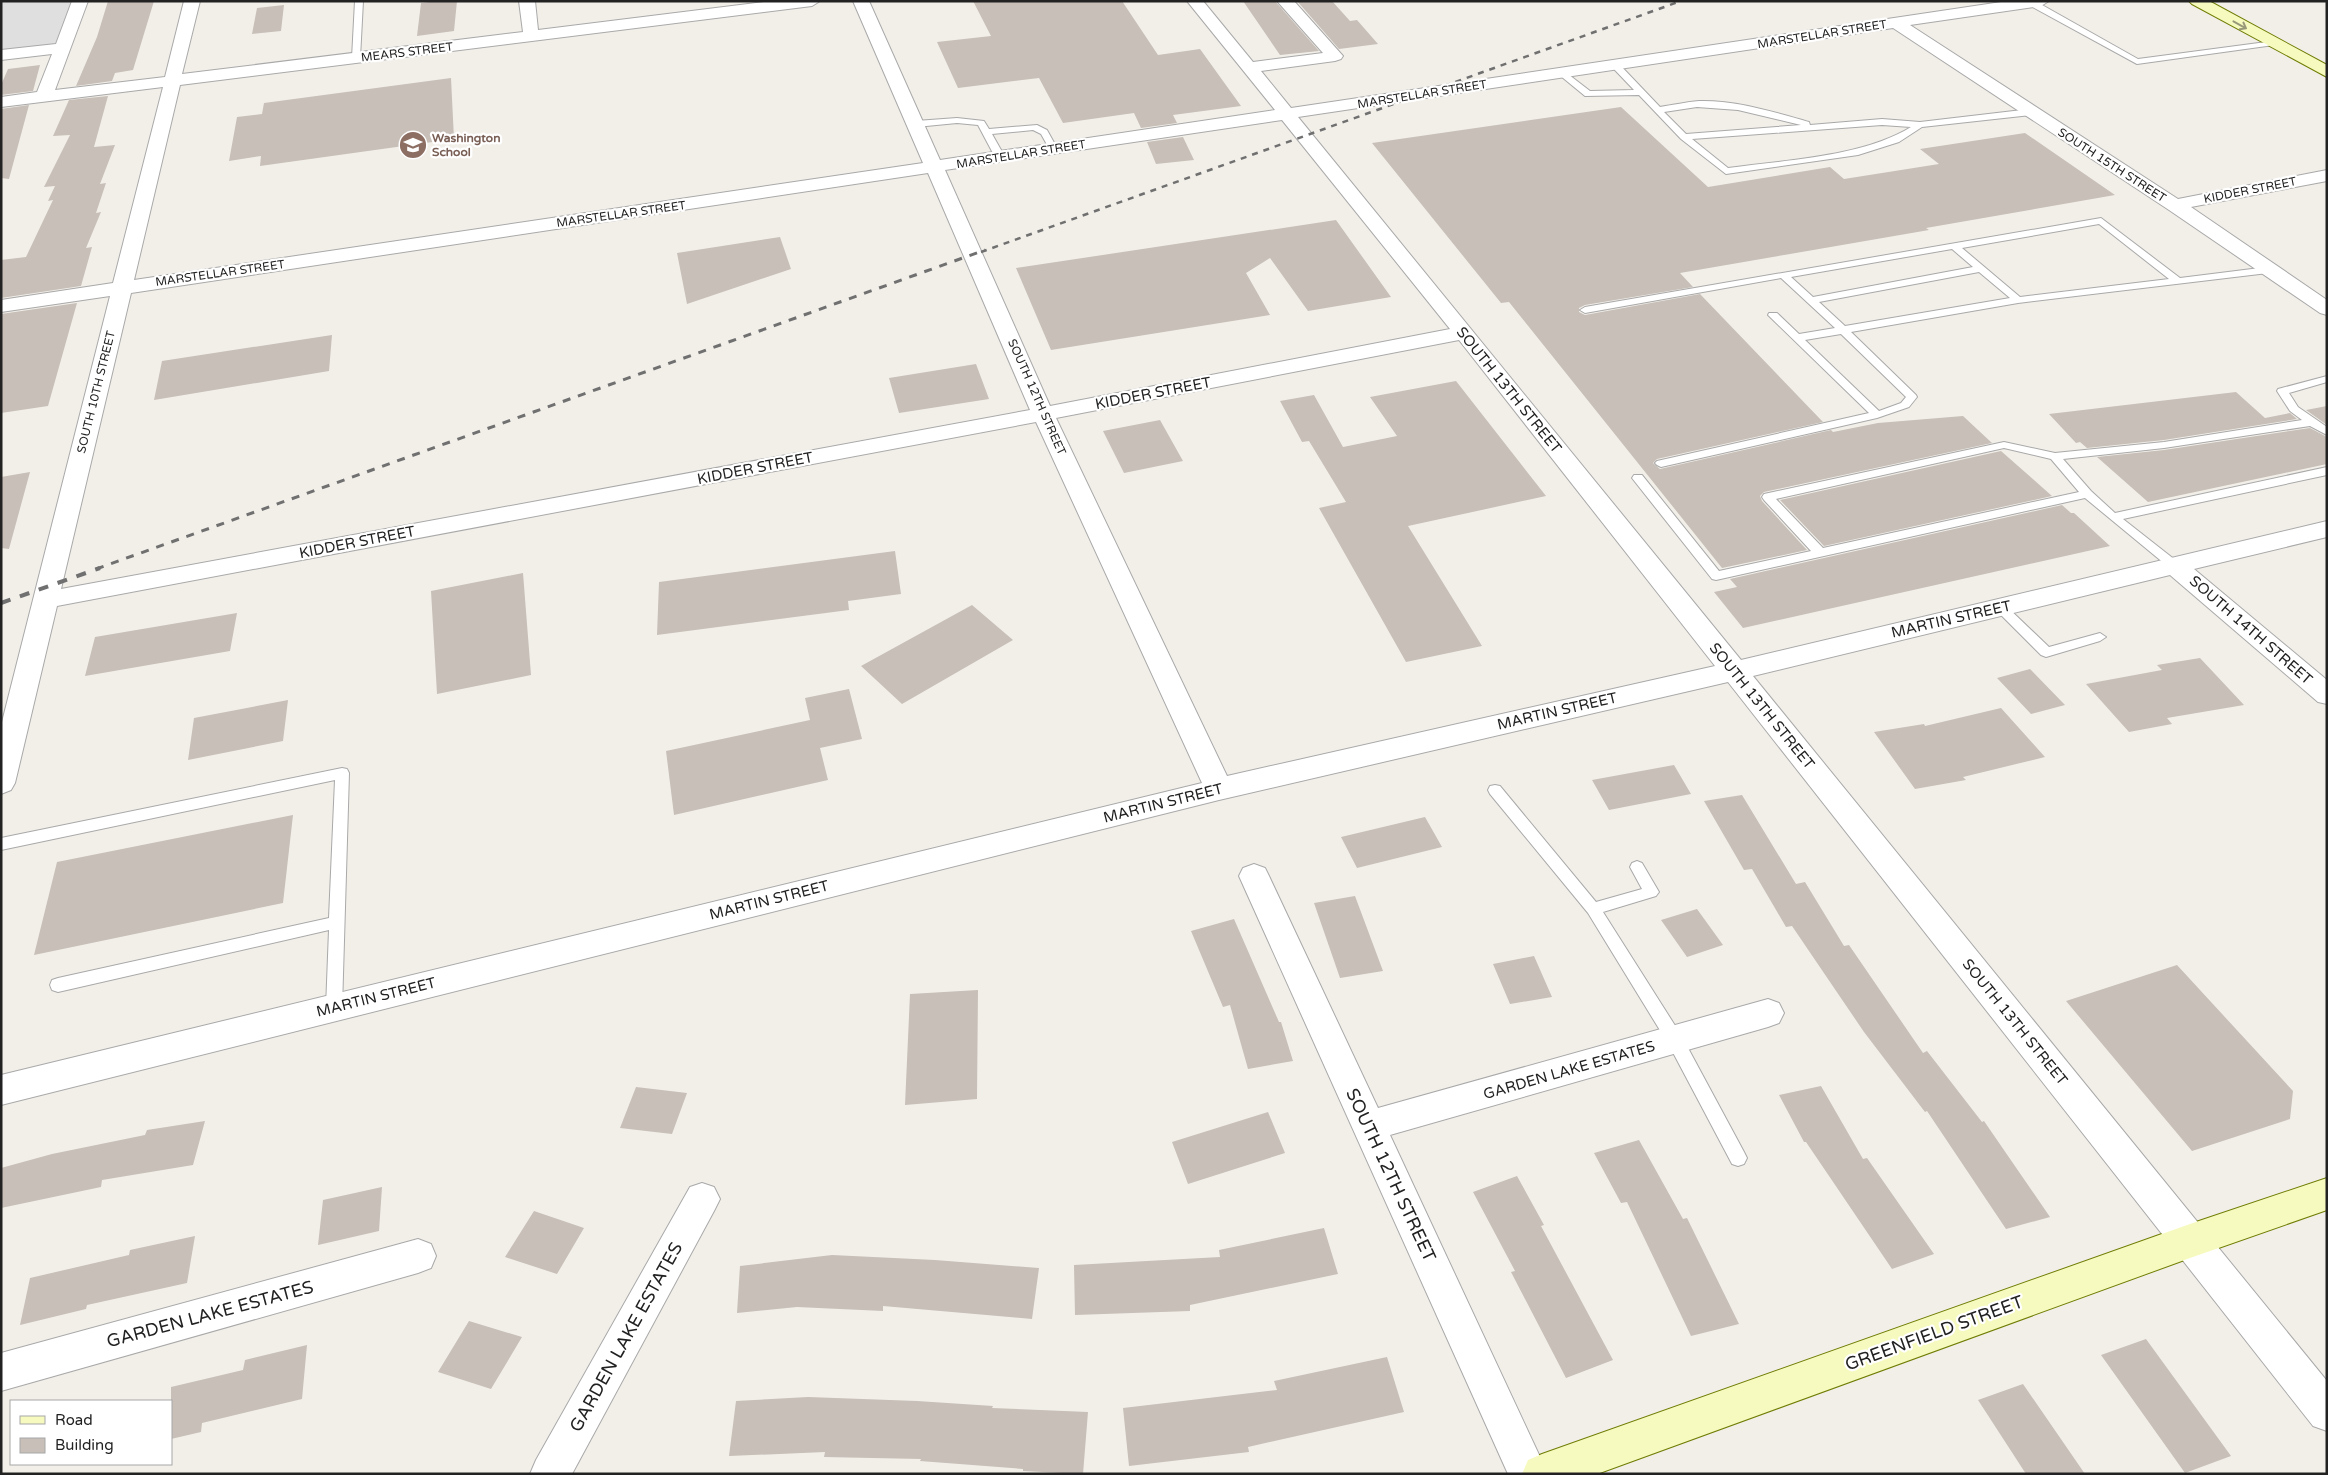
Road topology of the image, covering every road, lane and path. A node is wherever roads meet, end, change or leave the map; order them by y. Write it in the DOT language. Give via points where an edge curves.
graph roads {
  1 [pos="80,1"];
  2 [pos="192,1"];
  3 [pos="359,1"];
  4 [pos="527,1"];
  5 [pos="812,1"];
  6 [pos="861,1"];
  7 [pos="1195,1"];
  8 [pos="1285,1"];
  9 [pos="2197,1"];
  10 [pos="2037,2"];
  11 [pos="1896,23"];
  12 [pos="531,36"];
  13 [pos="2274,43"];
  14 [pos="62,48"];
  15 [pos="1,55"];
  16 [pos="356,58"];
  17 [pos="1616,66"];
  18 [pos="1249,68"];
  19 [pos="2327,72"];
  20 [pos="1561,74"];
  21 [pos="173,80"];
  22 [pos="1641,92"];
  23 [pos="44,97"];
  24 [pos="1,102"];
  25 [pos="1658,110"];
  26 [pos="2031,112"];
  27 [pos="1287,114"];
  28 [pos="916,124"];
  29 [pos="1920,125"];
  30 [pos="1816,127"];
  31 [pos="987,132"];
  32 [pos="1684,136"];
  33 [pos="1053,148"];
  34 [pos="1000,157"];
  35 [pos="935,167"];
  36 [pos="2327,175"];
  37 [pos="2174,205"];
  38 [pos="1954,246"];
  39 [pos="1981,269"];
  40 [pos="2268,270"];
  41 [pos="1783,275"];
  42 [pos="2177,280"];
  43 [pos="122,288"];
  44 [pos="2018,300"];
  45 [pos="1809,301"];
  46 [pos="1,306"];
  47 [pos="2327,309"];
  48 [pos="1585,310"];
  49 [pos="1773,315"];
  50 [pos="1843,330"];
  51 [pos="1464,333"];
  52 [pos="1797,338"];
  53 [pos="2327,379"];
  54 [pos="1043,414"];
  55 [pos="1877,415"];
  56 [pos="2312,422"];
  57 [pos="2327,432"];
  58 [pos="2055,456"];
  59 [pos="1661,463"];
  60 [pos="2327,471"];
  61 [pos="1638,478"];
  62 [pos="2087,494"];
  63 [pos="2113,517"];
  64 [pos="2327,529"];
  65 [pos="1820,553"];
  66 [pos="2175,566"];
  67 [pos="46,600"];
  68 [pos="2000,607"];
  69 [pos="2100,637"];
  70 [pos="1734,671"];
  71 [pos="2327,695"];
  72 [pos="1,783"];
  73 [pos="1219,789"];
  74 [pos="1496,790"];
  75 [pos="1,844"];
  76 [pos="1637,867"];
  77 [pos="1254,876"];
  78 [pos="1593,909"];
  79 [pos="337,922"];
  80 [pos="58,986"];
  81 [pos="334,1008"];
  82 [pos="1768,1013"];
  83 [pos="1675,1040"];
  84 [pos="1,1090"];
  85 [pos="1369,1126"];
  86 [pos="1738,1158"];
  87 [pos="2327,1194"];
  88 [pos="702,1200"];
  89 [pos="2190,1241"];
  90 [pos="418,1256"];
  91 [pos="1,1372"];
  92 [pos="2327,1412"];
  93 [pos="550,1474"];
  94 [pos="1528,1474"];
  95 [pos="1542,1474"];
  1 -- 14 [label="street"];
  2 -- 21 [label="street, SOUTH 10TH STREET"];
  3 -- 16 [label="lane"];
  4 -- 12 [label="street"];
  5 -- 12 [label="street, MEARS STREET"];
  6 -- 28 [label="street, SOUTH 12TH STREET"];
  7 -- 18 [label="street, SOUTH 13TH STREET"];
  8 -- 18 [label="street" via="1335,56"];
  9 -- 13 [label="main road, one-way"];
  10 -- 11 [label="street, MARSTELLAR STREET"];
  10 -- 13 [label="lane" via="2137,62"];
  11 -- 17 [label="street, MARSTELLAR STREET"];
  11 -- 26 [label="street, SOUTH 15TH STREET"];
  12 -- 16 [label="street, MEARS STREET"];
  13 -- 19 [label="main road"];
  14 -- 15 [label="street"];
  14 -- 23 [label="street"];
  16 -- 21 [label="street, MEARS STREET"];
  17 -- 20 [label="street, MARSTELLAR STREET"];
  17 -- 22 [label="lane"];
  18 -- 27 [label="street, SOUTH 13TH STREET"];
  20 -- 22 [label="lane" via="1588,94"];
  20 -- 27 [label="street, MARSTELLAR STREET"];
  21 -- 23 [label="street, MEARS STREET"];
  21 -- 43 [label="street, SOUTH 10TH STREET"];
  22 -- 25 [label="lane"];
  23 -- 24 [label="street, MEARS STREET"];
  25 -- 30 [label="lane" via="1698,104 1721,106 1778,116"];
  25 -- 32 [label="lane"];
  26 -- 29 [label="lane"];
  26 -- 37 [label="street, SOUTH 15TH STREET"];
  27 -- 33 [label="street, MARSTELLAR STREET"];
  27 -- 51 [label="street, SOUTH 13TH STREET"];
  28 -- 31 [label="lane" via="973,120 981,123"];
  28 -- 35 [label="street, SOUTH 12TH STREET"];
  29 -- 30 [label="lane" via="1882,122"];
  29 -- 32 [label="lane" via="1896,140 1858,152 1726,171"];
  30 -- 32 [label="lane"];
  31 -- 33 [label="lane" via="1034,127 1044,132"];
  31 -- 34 [label="lane"];
  33 -- 34 [label="street, MARSTELLAR STREET"];
  34 -- 35 [label="street, MARSTELLAR STREET"];
  35 -- 43 [label="street, MARSTELLAR STREET"];
  35 -- 54 [label="street, SOUTH 12TH STREET"];
  36 -- 37 [label="street, KIDDER STREET"];
  37 -- 40 [label="street, SOUTH 15TH STREET"];
  38 -- 39 [label="lane"];
  38 -- 41 [label="lane"];
  38 -- 42 [label="lane" via="2101,221"];
  39 -- 44 [label="lane"];
  39 -- 45 [label="lane"];
  40 -- 42 [label="lane"];
  40 -- 47 [label="street, SOUTH 15TH STREET"];
  41 -- 45 [label="lane"];
  41 -- 48 [label="lane"];
  42 -- 44 [label="lane"];
  43 -- 46 [label="street, MARSTELLAR STREET"];
  43 -- 67 [label="street, SOUTH 10TH STREET"];
  44 -- 50 [label="lane"];
  45 -- 50 [label="lane"];
  49 -- 52 [label="lane"];
  50 -- 52 [label="lane"];
  50 -- 55 [label="lane" via="1912,397 1905,405"];
  51 -- 54 [label="street, KIDDER STREET"];
  51 -- 70 [label="street, SOUTH 13TH STREET"];
  52 -- 55 [label="lane"];
  53 -- 56 [label="lane" via="2282,391 2294,409"];
  54 -- 67 [label="street, KIDDER STREET"];
  54 -- 73 [label="street, SOUTH 12TH STREET"];
  55 -- 59 [label="lane"];
  56 -- 57 [label="lane"];
  56 -- 58 [label="lane" via="2164,445"];
  58 -- 62 [label="lane"];
  58 -- 65 [label="lane" via="2004,445 1768,497"];
  60 -- 63 [label="lane"];
  61 -- 65 [label="lane" via="1716,576"];
  62 -- 63 [label="lane"];
  62 -- 65 [label="lane"];
  63 -- 66 [label="lane"];
  64 -- 66 [label="street, MARTIN STREET"];
  66 -- 68 [label="street, MARTIN STREET"];
  66 -- 71 [label="street, SOUTH 14TH STREET"];
  67 -- 72 [label="street, SOUTH 10TH STREET"];
  68 -- 69 [label="lane" via="2046,652"];
  68 -- 70 [label="street, MARTIN STREET"];
  70 -- 73 [label="street, MARTIN STREET"];
  70 -- 89 [label="street, SOUTH 13TH STREET"];
  73 -- 81 [label="street, MARTIN STREET"];
  74 -- 78 [label="lane"];
  75 -- 79 [label="lane" via="342,773"];
  76 -- 78 [label="lane" via="1652,892"];
  77 -- 85 [label="street, SOUTH 12TH STREET"];
  78 -- 83 [label="lane"];
  79 -- 80 [label="lane"];
  79 -- 81 [label="lane"];
  81 -- 84 [label="street, MARTIN STREET"];
  82 -- 83 [label="street, GARDEN LAKE ESTATES"];
  83 -- 85 [label="street, GARDEN LAKE ESTATES"];
  83 -- 86 [label="lane"];
  85 -- 94 [label="street, SOUTH 12TH STREET"];
  87 -- 89 [label="main road, GREENFIELD STREET"];
  88 -- 93 [label="street, GARDEN LAKE ESTATES"];
  89 -- 92 [label="street, SOUTH 13TH STREET"];
  89 -- 95 [label="main road, GREENFIELD STREET"];
  90 -- 91 [label="street, GARDEN LAKE ESTATES"];
}
